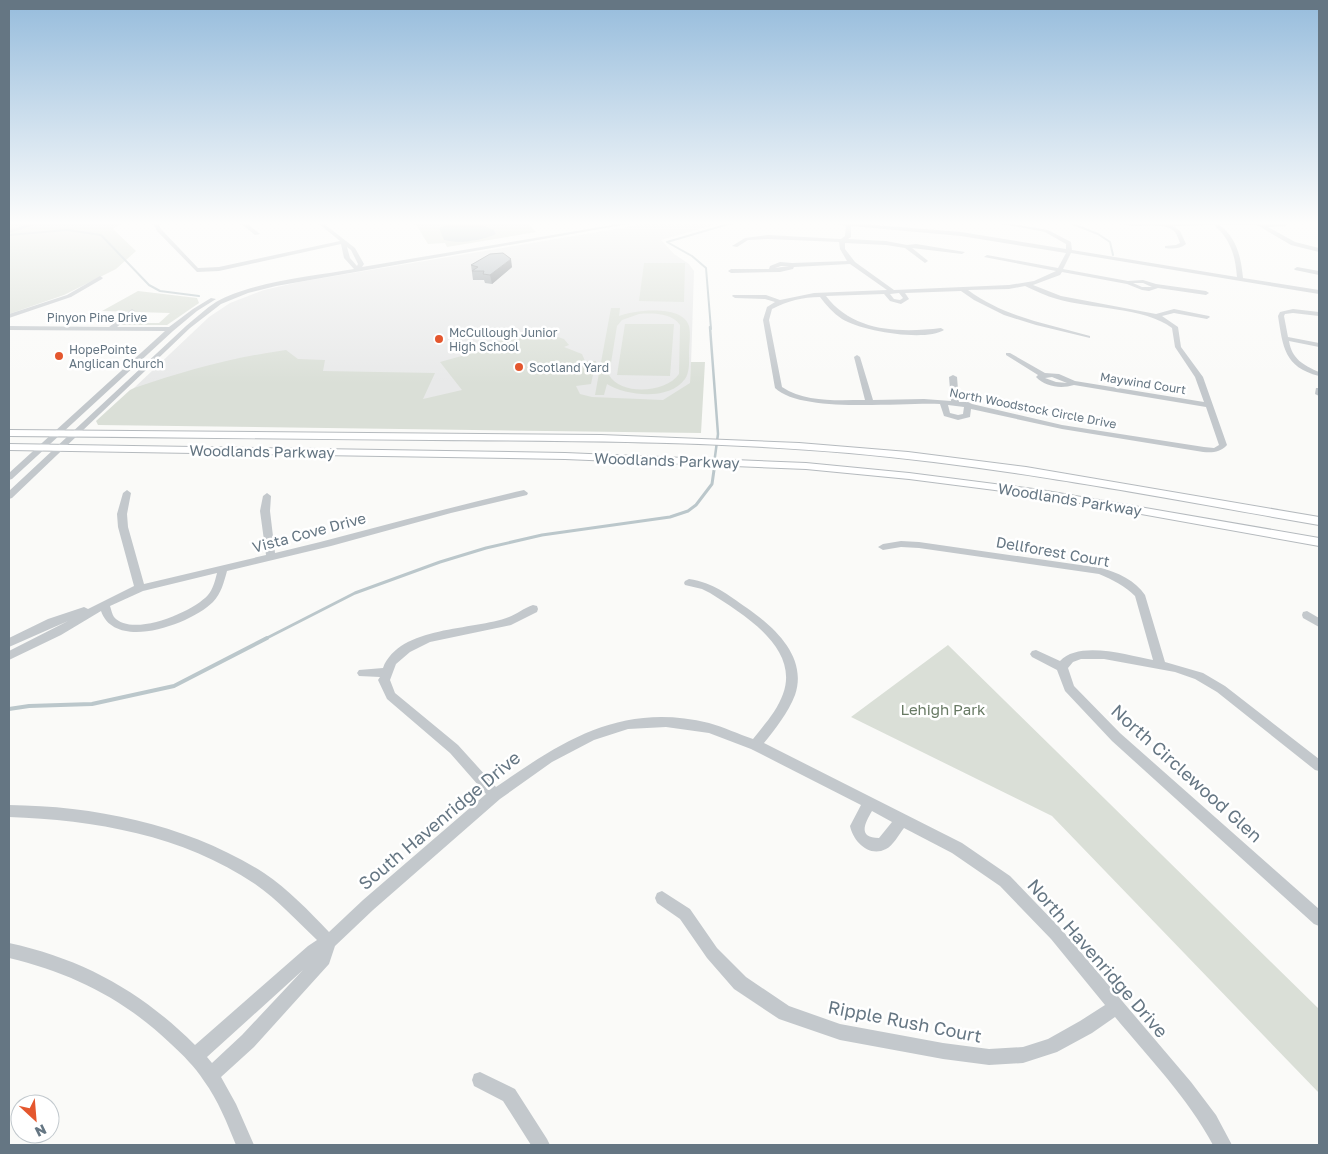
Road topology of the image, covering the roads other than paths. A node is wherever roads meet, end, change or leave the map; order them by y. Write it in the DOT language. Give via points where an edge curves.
graph roads {
  1 [pos="284,277"];
  2 [pos="308,277"];
  3 [pos="874,277"];
  4 [pos="1052,277"];
  5 [pos="1096,277"];
  6 [pos="1226,277"];
  7 [pos="100,278"];
  8 [pos="1240,279"];
  9 [pos="1026,285"];
  10 [pos="962,289"];
  11 [pos="890,292"];
  12 [pos="901,292"];
  13 [pos="1319,292"];
  14 [pos="1206,293"];
  15 [pos="822,295"];
  16 [pos="735,296"];
  17 [pos="780,302"];
  18 [pos="132,311"];
  19 [pos="1319,314"];
  20 [pos="9,316"];
  21 [pos="1156,316"];
  22 [pos="1207,317"];
  23 [pos="9,328"];
  24 [pos="110,328"];
  25 [pos="171,329"];
  26 [pos="185,329"];
  27 [pos="942,330"];
  28 [pos="1088,337"];
  29 [pos="1285,338"];
  30 [pos="1319,345"];
  31 [pos="1008,354"];
  32 [pos="857,357"];
  33 [pos="1319,374"];
  34 [pos="953,376"];
  35 [pos="1319,390"];
  36 [pos="1319,394"];
  37 [pos="943,402"];
  38 [pos="955,402"];
  39 [pos="870,403"];
  40 [pos="968,404"];
  41 [pos="1209,405"];
  42 [pos="9,433"];
  43 [pos="58,433"];
  44 [pos="76,434"];
  45 [pos="9,447"];
  46 [pos="41,448"];
  47 [pos="60,448"];
  48 [pos="9,477"];
  49 [pos="127,493"];
  50 [pos="524,493"];
  51 [pos="9,496"];
  52 [pos="267,496"];
  53 [pos="1319,521"];
  54 [pos="1319,542"];
  55 [pos="883,547"];
  56 [pos="271,558"];
  57 [pos="223,569"];
  58 [pos="689,583"];
  59 [pos="140,588"];
  60 [pos="104,604"];
  61 [pos="532,609"];
  62 [pos="1307,615"];
  63 [pos="1319,623"];
  64 [pos="9,643"];
  65 [pos="1036,654"];
  66 [pos="9,656"];
  67 [pos="1160,665"];
  68 [pos="1062,667"];
  69 [pos="387,672"];
  70 [pos="363,673"];
  71 [pos="755,745"];
  72 [pos="1319,766"];
  73 [pos="495,795"];
  74 [pos="869,803"];
  75 [pos="9,811"];
  76 [pos="902,820"];
  77 [pos="662,898"];
  78 [pos="1319,919"];
  79 [pos="329,942"];
  80 [pos="9,951"];
  81 [pos="1116,1006"];
  82 [pos="195,1056"];
  83 [pos="211,1076"];
  84 [pos="480,1080"];
  85 [pos="245,1145"];
  86 [pos="541,1145"];
  87 [pos="1223,1145"];
  1 -- 25 [label="street" via="238,289 209,301"];
  2 -- 26 [label="street" via="246,292 208,310"];
  3 -- 11 [label="street"];
  4 -- 9 [label="street"];
  5 -- 14 [label="street" via="1148,289 1156,286"];
  6 -- 8 [label="street"];
  7 -- 20 [label="street" via="69,296"];
  8 -- 13 [label="street"];
  9 -- 10 [label="street"];
  9 -- 21 [label="street" via="1058,298"];
  10 -- 12 [label="street"];
  10 -- 28 [label="street" via="984,304 1016,318"];
  11 -- 12 [label="street"];
  11 -- 12 [label="street" via="896,302 902,302 906,299"];
  11 -- 15 [label="street"];
  15 -- 17 [label="street"];
  15 -- 27 [label="street" via="831,309 866,326 901,332"];
  16 -- 17 [label="street" via="766,297"];
  17 -- 39 [label="street, North Woodstock Circle Drive" via="769,308 766,320 778,383 783,392 794,397"];
  18 -- 24 [label="street"];
  19 -- 29 [label="street" via="1282,313"];
  21 -- 22 [label="street" via="1174,311"];
  21 -- 41 [label="street" via="1175,327 1178,347 1199,377"];
  23 -- 24 [label="street, Pinyon Pine Drive"];
  24 -- 25 [label="street, Pinyon Pine Drive"];
  25 -- 26 [label="street, Pinyon Pine Drive"];
  25 -- 43 [label="street"];
  26 -- 44 [label="street"];
  29 -- 30 [label="street"];
  29 -- 33 [label="street" via="1292,360"];
  31 -- 41 [label="street, Maywind Court" via="1043,375 1064,378 1073,383"];
  32 -- 39 [label="street"];
  34 -- 38 [label="street"];
  35 -- 36 [label="street"];
  37 -- 38 [label="street, North Woodstock Circle Drive"];
  37 -- 39 [label="street, North Woodstock Circle Drive"];
  37 -- 40 [label="street" via="947,414 958,418 967,415"];
  38 -- 40 [label="street, North Woodstock Circle Drive"];
  40 -- 41 [label="street, North Woodstock Circle Drive" via="1044,424 1197,449 1219,449 1223,446 1222,440"];
  42 -- 43 [label="main road, Woodlands Parkway"];
  43 -- 44 [label="main road, Woodlands Parkway"];
  43 -- 46 [label="street"];
  44 -- 47 [label="street"];
  44 -- 53 [label="main road, Woodlands Parkway" via="201,433 729,442 908,455 1014,469"];
  45 -- 46 [label="main road, Woodlands Parkway"];
  46 -- 47 [label="main road, Woodlands Parkway"];
  46 -- 48 [label="street"];
  47 -- 51 [label="street"];
  47 -- 54 [label="main road, Woodlands Parkway" via="565,456 728,462 871,472 1041,493"];
  49 -- 59 [label="street" via="122,514 123,527"];
  50 -- 56 [label="street, Vista Cove Drive"];
  52 -- 56 [label="street" via="265,511"];
  55 -- 67 [label="street, Dellforest Court" via="919,545 1101,571 1116,577 1140,596"];
  56 -- 57 [label="street, Vista Cove Drive"];
  57 -- 59 [label="street, Vista Cove Drive"];
  57 -- 60 [label="street" via="211,598 200,608 174,620 143,628 119,626 110,620"];
  58 -- 71 [label="street" via="708,587 756,619 776,639 789,661 791,688 770,726"];
  59 -- 60 [label="street, Vista Cove Drive"];
  60 -- 64 [label="street, Vista Cove Drive" via="52,622"];
  60 -- 66 [label="street, Vista Cove Drive"];
  61 -- 69 [label="street" via="511,621 428,638 406,649 391,662"];
  62 -- 63 [label="street"];
  65 -- 68 [label="street"];
  67 -- 68 [label="street" via="1088,654 1069,659"];
  67 -- 72 [label="street" via="1199,676 1221,689"];
  68 -- 78 [label="street, North Circlewood Glen" via="1069,688 1116,737"];
  69 -- 70 [label="street"];
  69 -- 73 [label="street" via="384,680 391,696 454,749"];
  71 -- 73 [label="street, South Havenridge Drive" via="686,723 628,724 570,746 524,773"];
  71 -- 74 [label="street, North Havenridge Drive"];
  73 -- 79 [label="street, South Havenridge Drive"];
  74 -- 76 [label="street, North Havenridge Drive"];
  74 -- 76 [label="street" via="857,826 867,843 878,846 888,842"];
  75 -- 79 [label="street" via="89,817 130,825 219,856 258,878"];
  76 -- 81 [label="street, North Havenridge Drive" via="957,848 1005,882 1056,934"];
  77 -- 81 [label="street, Ripple Rush Court" via="685,914 712,953 740,983 785,1013 840,1032 943,1052 989,1057 1023,1055 1051,1046"];
  79 -- 82 [label="street, South Havenridge Drive" via="313,951"];
  79 -- 83 [label="street, South Havenridge Drive" via="324,959"];
  80 -- 82 [label="street" via="59,966 138,1004"];
  81 -- 87 [label="street, North Havenridge Drive" via="1195,1101"];
  82 -- 83 [label="street"];
  83 -- 85 [label="street"];
  84 -- 86 [label="street" via="509,1095"];
}
